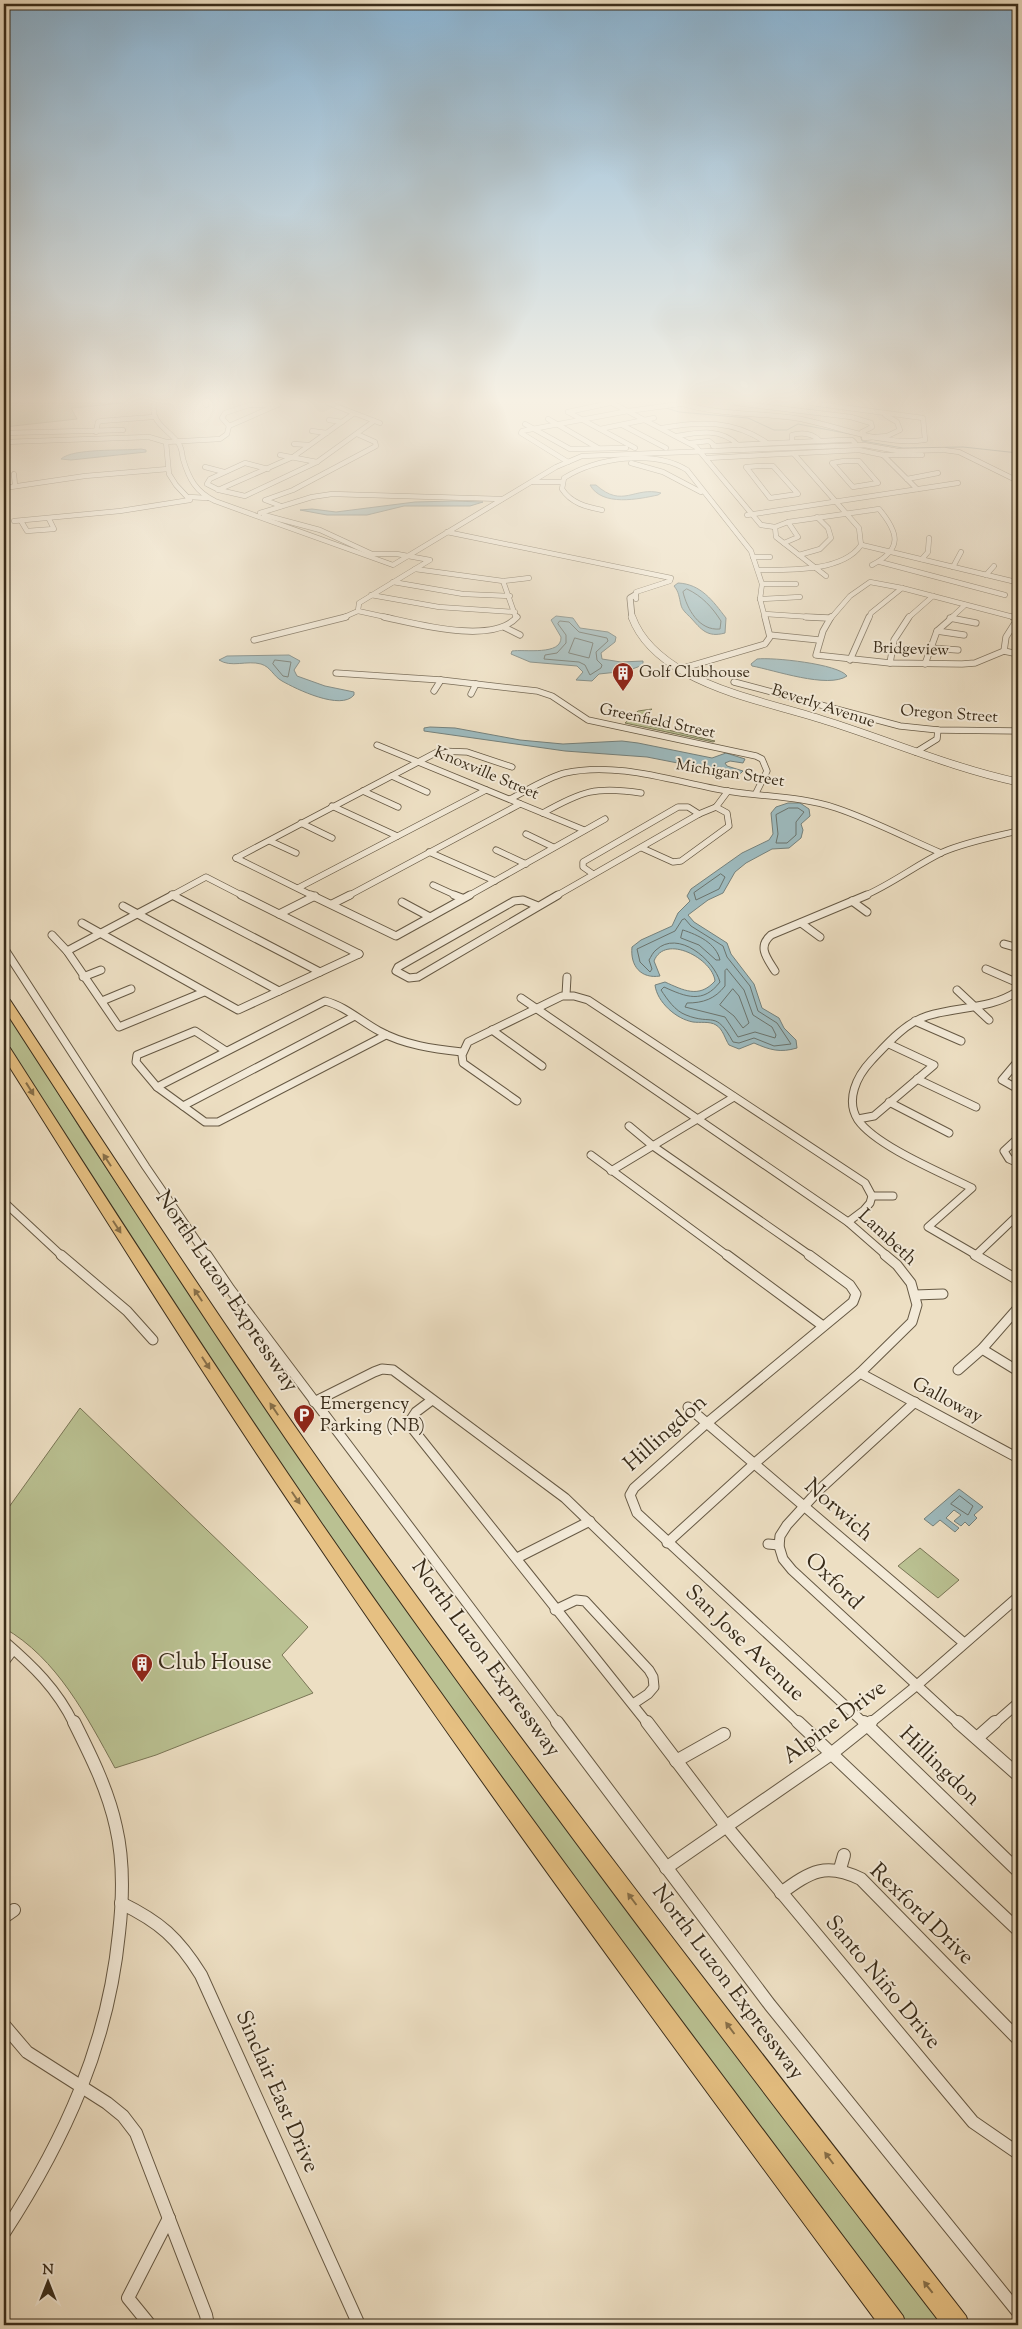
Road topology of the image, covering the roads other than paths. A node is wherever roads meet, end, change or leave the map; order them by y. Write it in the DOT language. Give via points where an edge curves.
graph roads {
  1 [pos="128,512"];
  2 [pos="246,512"];
  3 [pos="252,512"];
  4 [pos="265,512"];
  5 [pos="481,512"];
  6 [pos="720,512"];
  7 [pos="762,512"];
  8 [pos="846,512"];
  9 [pos="851,512"];
  10 [pos="881,512"];
  11 [pos="87,514"];
  12 [pos="259,514"];
  13 [pos="749,514"];
  14 [pos="817,517"];
  15 [pos="49,519"];
  16 [pos="14,521"];
  17 [pos="89,521"];
  18 [pos="21,522"];
  19 [pos="788,522"];
  20 [pos="774,528"];
  21 [pos="447,532"];
  22 [pos="929,538"];
  23 [pos="784,543"];
  24 [pos="862,545"];
  25 [pos="892,552"];
  26 [pos="961,552"];
  27 [pos="799,555"];
  28 [pos="411,556"];
  29 [pos="753,557"];
  30 [pos="770,557"];
  31 [pos="922,559"];
  32 [pos="880,562"];
  33 [pos="872,565"];
  34 [pos="994,566"];
  35 [pos="953,567"];
  36 [pos="814,568"];
  37 [pos="415,569"];
  38 [pos="759,570"];
  39 [pos="986,575"];
  40 [pos="826,576"];
  41 [pos="529,578"];
  42 [pos="502,581"];
  43 [pos="1017,581"];
  44 [pos="393,582"];
  45 [pos="762,584"];
  46 [pos="796,584"];
  47 [pos="902,588"];
  48 [pos="371,595"];
  49 [pos="510,596"];
  50 [pos="933,596"];
  51 [pos="636,597"];
  52 [pos="800,598"];
  53 [pos="760,599"];
  54 [pos="965,605"];
  55 [pos="358,611"];
  56 [pos="515,612"];
  57 [pos="765,616"];
  58 [pos="828,618"];
  59 [pos="950,618"];
  60 [pos="1018,618"];
  61 [pos="976,622"];
  62 [pos="504,628"];
  63 [pos="937,631"];
  64 [pos="520,635"];
  65 [pos="770,635"];
  66 [pos="964,635"];
  67 [pos="254,640"];
  68 [pos="819,640"];
  69 [pos="930,648"];
  70 [pos="958,650"];
  71 [pos="1004,652"];
  72 [pos="1018,654"];
  73 [pos="850,660"];
  74 [pos="890,663"];
  75 [pos="925,664"];
  76 [pos="683,668"];
  77 [pos="336,674"];
  78 [pos="398,677"];
  79 [pos="441,680"];
  80 [pos="734,682"];
  81 [pos="394,684"];
  82 [pos="476,684"];
  83 [pos="522,690"];
  84 [pos="434,691"];
  85 [pos="471,694"];
  86 [pos="517,698"];
  87 [pos="938,730"];
  88 [pos="1018,731"];
  89 [pos="377,745"];
  90 [pos="918,751"];
  91 [pos="418,761"];
  92 [pos="512,767"];
  93 [pos="392,776"];
  94 [pos="1018,780"];
  95 [pos="486,790"];
  96 [pos="363,791"];
  97 [pos="728,791"];
  98 [pos="427,792"];
  99 [pos="641,793"];
  100 [pos="756,793"];
  101 [pos="510,800"];
  102 [pos="520,804"];
  103 [pos="332,806"];
  104 [pos="398,807"];
  105 [pos="716,807"];
  106 [pos="543,813"];
  107 [pos="700,814"];
  108 [pos="605,819"];
  109 [pos="301,823"];
  110 [pos="584,830"];
  111 [pos="1018,831"];
  112 [pos="526,834"];
  113 [pos="397,836"];
  114 [pos="332,838"];
  115 [pos="270,841"];
  116 [pos="553,847"];
  117 [pos="642,848"];
  118 [pos="496,850"];
  119 [pos="429,852"];
  120 [pos="296,853"];
  121 [pos="941,853"];
  122 [pos="526,864"];
  123 [pos="592,874"];
  124 [pos="495,881"];
  125 [pos="433,885"];
  126 [pos="298,888"];
  127 [pos="172,895"];
  128 [pos="315,896"];
  129 [pos="462,898"];
  130 [pos="852,901"];
  131 [pos="402,902"];
  132 [pos="332,904"];
  133 [pos="123,906"];
  134 [pos="538,906"];
  135 [pos="867,912"];
  136 [pos="136,913"];
  137 [pos="279,914"];
  138 [pos="430,917"];
  139 [pos="82,923"];
  140 [pos="801,923"];
  141 [pos="100,933"];
  142 [pos="52,935"];
  143 [pos="820,937"];
  144 [pos="1004,944"];
  145 [pos="4,948"];
  146 [pos="1018,948"];
  147 [pos="67,951"];
  148 [pos="451,957"];
  149 [pos="460,962"];
  150 [pos="986,969"];
  151 [pos="101,970"];
  152 [pos="775,971"];
  153 [pos="320,972"];
  154 [pos="82,977"];
  155 [pos="567,977"];
  156 [pos="1018,983"];
  157 [pos="131,989"];
  158 [pos="957,990"];
  159 [pos="1018,990"];
  160 [pos="279,991"];
  161 [pos="204,992"];
  162 [pos="566,995"];
  163 [pos="521,998"];
  164 [pos="4,1000"];
  165 [pos="102,1001"];
  166 [pos="975,1007"];
  167 [pos="534,1008"];
  168 [pos="353,1017"];
  169 [pos="989,1020"];
  170 [pos="915,1021"];
  171 [pos="492,1030"];
  172 [pos="386,1035"];
  173 [pos="961,1041"];
  174 [pos="889,1044"];
  175 [pos="4,1048"];
  176 [pos="226,1051"];
  177 [pos="462,1052"];
  178 [pos="1018,1061"];
  179 [pos="542,1066"];
  180 [pos="917,1079"];
  181 [pos="158,1087"];
  182 [pos="1018,1089"];
  183 [pos="734,1097"];
  184 [pos="517,1101"];
  185 [pos="888,1102"];
  186 [pos="183,1106"];
  187 [pos="976,1108"];
  188 [pos="697,1119"];
  189 [pos="858,1119"];
  190 [pos="629,1126"];
  191 [pos="949,1133"];
  192 [pos="1018,1138"];
  193 [pos="653,1146"];
  194 [pos="591,1156"];
  195 [pos="1018,1163"];
  196 [pos="611,1171"];
  197 [pos="872,1196"];
  198 [pos="893,1196"];
  199 [pos="4,1202"];
  200 [pos="7,1210"];
  201 [pos="1018,1215"];
  202 [pos="848,1222"];
  203 [pos="976,1255"];
  204 [pos="1018,1280"];
  205 [pos="943,1294"];
  206 [pos="915,1295"];
  207 [pos="1018,1308"];
  208 [pos="823,1326"];
  209 [pos="153,1340"];
  210 [pos="982,1349"];
  211 [pos="958,1370"];
  212 [pos="1018,1371"];
  213 [pos="860,1373"];
  214 [pos="432,1400"];
  215 [pos="314,1402"];
  216 [pos="915,1402"];
  217 [pos="688,1407"];
  218 [pos="707,1423"];
  219 [pos="1018,1458"];
  220 [pos="755,1463"];
  221 [pos="803,1506"];
  222 [pos="590,1521"];
  223 [pos="667,1544"];
  224 [pos="768,1544"];
  225 [pos="779,1545"];
  226 [pos="518,1558"];
  227 [pos="1018,1596"];
  228 [pos="555,1610"];
  229 [pos="4,1641"];
  230 [pos="964,1643"];
  231 [pos="13,1650"];
  232 [pos="4,1662"];
  233 [pos="916,1686"];
  234 [pos="1018,1703"];
  235 [pos="632,1704"];
  236 [pos="866,1725"];
  237 [pos="724,1734"];
  238 [pos="977,1738"];
  239 [pos="831,1754"];
  240 [pos="676,1761"];
  241 [pos="1018,1775"];
  242 [pos="726,1826"];
  243 [pos="844,1855"];
  244 [pos="666,1868"];
  245 [pos="840,1870"];
  246 [pos="1018,1871"];
  247 [pos="781,1893"];
  248 [pos="121,1903"];
  249 [pos="1018,1930"];
  250 [pos="4,2025"];
  251 [pos="1018,2038"];
  252 [pos="83,2088"];
  253 [pos="1018,2153"];
  254 [pos="169,2218"];
  255 [pos="4,2233"];
  256 [pos="1018,2312"];
  257 [pos="150,2325"];
  258 [pos="208,2325"];
  259 [pos="359,2325"];
  260 [pos="894,2325"];
  261 [pos="957,2325"];
  1 -- 11 [label="street"];
  2 -- 28 [label="street" via="388,564 397,564"];
  3 -- 12 [label="street"];
  4 -- 12 [label="street"];
  5 -- 21 [label="street"];
  6 -- 29 [label="street"];
  7 -- 13 [label="street"];
  8 -- 9 [label="street"];
  8 -- 14 [label="street"];
  8 -- 24 [label="street" via="859,528"];
  10 -- 25 [label="street" via="895,534"];
  11 -- 15 [label="street"];
  11 -- 17 [label="street"];
  12 -- 28 [label="street" via="320,530 372,554"];
  13 -- 20 [label="street" via="761,525"];
  14 -- 19 [label="street"];
  14 -- 27 [label="street" via="828,528 831,538 820,548"];
  15 -- 18 [label="street"];
  15 -- 18 [label="street" via="54,529 26,531"];
  16 -- 18 [label="street"];
  19 -- 20 [label="street"];
  19 -- 23 [label="street" via="798,536"];
  20 -- 23 [label="street" via="776,537"];
  21 -- 28 [label="street"];
  21 -- 51 [label="street" via="671,578 636,592"];
  22 -- 31 [label="street" via="928,552"];
  23 -- 27 [label="street"];
  24 -- 25 [label="street"];
  24 -- 36 [label="street" via="852,554"];
  25 -- 31 [label="street"];
  25 -- 32 [label="street"];
  26 -- 35 [label="street"];
  27 -- 36 [label="street"];
  28 -- 37 [label="street" via="430,560"];
  29 -- 30 [label="street"];
  29 -- 38 [label="street"];
  31 -- 35 [label="street"];
  32 -- 33 [label="street"];
  32 -- 43 [label="street" via="1004,594"];
  34 -- 39 [label="street"];
  35 -- 39 [label="street"];
  36 -- 38 [label="street"];
  36 -- 40 [label="street"];
  37 -- 42 [label="street"];
  37 -- 44 [label="street"];
  38 -- 45 [label="street"];
  39 -- 43 [label="street"];
  41 -- 42 [label="street"];
  42 -- 49 [label="street"];
  44 -- 48 [label="street"];
  44 -- 49 [label="street" via="463,594"];
  45 -- 46 [label="street"];
  45 -- 53 [label="street"];
  47 -- 50 [label="street"];
  47 -- 58 [label="street" via="870,582 846,599"];
  47 -- 73 [label="street" via="871,613"];
  48 -- 55 [label="street" via="359,604"];
  48 -- 56 [label="street" via="446,608"];
  49 -- 56 [label="street"];
  50 -- 54 [label="street"];
  50 -- 74 [label="street" via="896,632"];
  51 -- 76 [label="street, Beverly Avenue" via="631,597 630,602 637,630 658,654"];
  52 -- 53 [label="street"];
  53 -- 57 [label="street"];
  54 -- 59 [label="street"];
  54 -- 60 [label="street"];
  55 -- 62 [label="street" via="467,631"];
  55 -- 67 [label="street" via="337,620"];
  56 -- 62 [label="street" via="516,620"];
  57 -- 58 [label="street"];
  57 -- 65 [label="street"];
  58 -- 68 [label="street"];
  59 -- 61 [label="street"];
  59 -- 63 [label="street"];
  60 -- 71 [label="street" via="1006,637"];
  62 -- 64 [label="street"];
  63 -- 66 [label="street"];
  63 -- 69 [label="street"];
  65 -- 68 [label="street"];
  65 -- 76 [label="street" via="758,648"];
  68 -- 73 [label="street, Bridgeview" via="816,655"];
  69 -- 70 [label="street"];
  69 -- 75 [label="street"];
  71 -- 72 [label="street"];
  71 -- 75 [label="street, Bridgeview" via="974,664"];
  73 -- 74 [label="street, Bridgeview"];
  74 -- 75 [label="street, Bridgeview"];
  76 -- 90 [label="street, Beverly Avenue" via="700,680 743,696"];
  77 -- 78 [label="street, Greenfield Street"];
  78 -- 79 [label="street, Greenfield Street"];
  78 -- 81 [label="street"];
  79 -- 82 [label="street, Greenfield Street"];
  79 -- 84 [label="street"];
  80 -- 87 [label="street, Oregon Street" via="875,720"];
  82 -- 83 [label="street, Greenfield Street"];
  82 -- 85 [label="street"];
  83 -- 86 [label="street"];
  83 -- 100 [label="street, Greenfield Street" via="552,696 588,720 756,756 762,759 767,771"];
  87 -- 88 [label="street, Oregon Street"];
  87 -- 90 [label="street" via="937,739"];
  89 -- 91 [label="street, Knoxville Street"];
  90 -- 94 [label="street, Beverly Avenue" via="976,772"];
  91 -- 92 [label="street" via="439,751 452,751 481,755"];
  91 -- 93 [label="street"];
  91 -- 95 [label="street, Knoxville Street"];
  93 -- 96 [label="street"];
  93 -- 98 [label="street"];
  95 -- 101 [label="street, Knoxville Street"];
  95 -- 113 [label="street"];
  96 -- 103 [label="street"];
  96 -- 104 [label="street"];
  97 -- 100 [label="street, Michigan Street"];
  97 -- 101 [label="street, Michigan Street" via="625,772 595,770 552,777"];
  97 -- 105 [label="street"];
  99 -- 106 [label="street" via="614,788 591,789"];
  100 -- 121 [label="street, Michigan Street" via="830,806"];
  101 -- 102 [label="street, Knoxville Street"];
  102 -- 106 [label="street, Knoxville Street"];
  102 -- 119 [label="street"];
  103 -- 109 [label="street"];
  103 -- 113 [label="street"];
  105 -- 107 [label="street"];
  105 -- 117 [label="street" via="727,813 729,826 681,861 673,862"];
  106 -- 110 [label="street, Knoxville Street"];
  107 -- 117 [label="street"];
  107 -- 123 [label="street" via="688,807 678,807 583,862 583,867"];
  108 -- 110 [label="street"];
  109 -- 114 [label="street"];
  109 -- 115 [label="street"];
  110 -- 116 [label="street"];
  111 -- 121 [label="street"];
  112 -- 116 [label="street"];
  113 -- 126 [label="street"];
  115 -- 120 [label="street"];
  115 -- 126 [label="street" via="236,858"];
  116 -- 122 [label="street"];
  117 -- 123 [label="street"];
  118 -- 122 [label="street"];
  119 -- 124 [label="street"];
  119 -- 132 [label="street"];
  121 -- 130 [label="street" via="890,884"];
  122 -- 124 [label="street"];
  123 -- 134 [label="street"];
  124 -- 129 [label="street"];
  125 -- 129 [label="street"];
  126 -- 128 [label="street"];
  127 -- 136 [label="street"];
  127 -- 137 [label="street" via="206,876"];
  127 -- 153 [label="street"];
  128 -- 132 [label="street"];
  128 -- 137 [label="street"];
  129 -- 138 [label="street"];
  130 -- 135 [label="street"];
  130 -- 140 [label="street"];
  131 -- 138 [label="street"];
  132 -- 138 [label="street" via="396,936"];
  133 -- 136 [label="street"];
  134 -- 148 [label="street"];
  134 -- 148 [label="street" via="514,900 396,971 408,978 418,977"];
  136 -- 141 [label="street"];
  136 -- 160 [label="street"];
  137 -- 153 [label="street" via="359,954"];
  139 -- 141 [label="street"];
  140 -- 143 [label="street"];
  140 -- 152 [label="street" via="771,935 763,942 762,947"];
  141 -- 147 [label="street"];
  141 -- 161 [label="street"];
  142 -- 147 [label="street"];
  144 -- 146 [label="street"];
  145 -- 215 [label="street" via="146,1167 230,1289"];
  147 -- 154 [label="street"];
  148 -- 149 [label="street"];
  150 -- 156 [label="street"];
  151 -- 154 [label="street"];
  153 -- 160 [label="street"];
  154 -- 165 [label="street"];
  155 -- 162 [label="street"];
  157 -- 165 [label="street"];
  158 -- 166 [label="street"];
  159 -- 166 [label="street" via="1004,1000"];
  160 -- 161 [label="street" via="238,1010"];
  161 -- 165 [label="street" via="119,1026"];
  162 -- 167 [label="street"];
  162 -- 183 [label="street" via="588,1000"];
  163 -- 167 [label="street, Lambeth"];
  261 -- 164 [label="highway, North Luzon Expressway, one-way" via="595,1850 383,1564 132,1199"];
  166 -- 169 [label="street"];
  166 -- 170 [label="street"];
  167 -- 171 [label="street"];
  167 -- 188 [label="street, Lambeth"];
  168 -- 172 [label="street"];
  168 -- 176 [label="street" via="333,1002 325,1002"];
  168 -- 186 [label="street"];
  170 -- 173 [label="street"];
  170 -- 174 [label="street"];
  171 -- 177 [label="street" via="468,1042"];
  171 -- 179 [label="street"];
  172 -- 177 [label="street" via="444,1051"];
  172 -- 186 [label="street" via="218,1122 205,1122"];
  174 -- 180 [label="street" via="934,1065"];
  174 -- 189 [label="street" via="857,1079 853,1097"];
  175 -- 260 [label="highway, one-way" via="218,1382 362,1596 557,1870"];
  176 -- 181 [label="street"];
  176 -- 181 [label="street" via="195,1031 137,1055 136,1062"];
  177 -- 184 [label="street" via="463,1063"];
  178 -- 182 [label="street" via="1002,1080"];
  180 -- 185 [label="street"];
  180 -- 187 [label="street"];
  181 -- 186 [label="street"];
  183 -- 188 [label="street"];
  183 -- 197 [label="street" via="865,1183"];
  185 -- 189 [label="street" via="874,1116"];
  185 -- 191 [label="street"];
  188 -- 193 [label="street"];
  188 -- 202 [label="street, Lambeth"];
  189 -- 203 [label="street" via="872,1134 972,1188 928,1227"];
  190 -- 193 [label="street, Hillingdon"];
  192 -- 195 [label="street" via="1004,1152"];
  193 -- 196 [label="street"];
  193 -- 208 [label="street, Hillingdon" via="850,1285 856,1294 853,1302"];
  194 -- 196 [label="street"];
  196 -- 208 [label="street"];
  197 -- 198 [label="street"];
  197 -- 202 [label="street" via="870,1203"];
  199 -- 200 [label="street"];
  200 -- 209 [label="street" via="23,1218 127,1311"];
  201 -- 203 [label="street"];
  202 -- 206 [label="street, Lambeth" via="897,1266"];
  203 -- 204 [label="street"];
  205 -- 206 [label="street"];
  206 -- 213 [label="street, Lambeth" via="916,1310 912,1322"];
  207 -- 210 [label="street"];
  208 -- 218 [label="street, Hillingdon"];
  210 -- 211 [label="street"];
  210 -- 212 [label="street"];
  213 -- 216 [label="street, Galloway"];
  213 -- 220 [label="street, Lambeth"];
  214 -- 215 [label="street, San Jose Avenue" via="393,1370 382,1369"];
  214 -- 222 [label="street, San Jose Avenue" via="565,1498"];
  214 -- 226 [label="street, Santo Niño Drive" via="416,1412 410,1421 412,1428"];
  215 -- 244 [label="street"];
  216 -- 219 [label="street, Galloway"];
  216 -- 221 [label="street"];
  217 -- 218 [label="street, Norwich"];
  218 -- 220 [label="street, Norwich"];
  218 -- 223 [label="street, Hillingdon" via="627,1494 637,1514"];
  220 -- 221 [label="street, Norwich"];
  220 -- 223 [label="street, Lambeth"];
  221 -- 225 [label="street" via="784,1527"];
  221 -- 230 [label="street, Norwich"];
  222 -- 226 [label="street"];
  222 -- 239 [label="street, San Jose Avenue"];
  223 -- 236 [label="street, Hillingdon"];
  224 -- 225 [label="street"];
  225 -- 233 [label="street, Oxford" via="780,1557 792,1570"];
  226 -- 228 [label="street, Santo Niño Drive"];
  227 -- 230 [label="street, Alpine Drive"];
  228 -- 235 [label="street, Santo Niño Drive"];
  228 -- 235 [label="street" via="576,1600 584,1601 649,1670 655,1678 655,1685"];
  229 -- 231 [label="street"];
  230 -- 233 [label="street, Alpine Drive"];
  231 -- 232 [label="street"];
  231 -- 248 [label="street" via="46,1680 64,1703 99,1772 117,1836"];
  233 -- 236 [label="street, Alpine Drive"];
  233 -- 238 [label="street, Oxford"];
  234 -- 238 [label="street"];
  235 -- 240 [label="street, Santo Niño Drive"];
  236 -- 239 [label="street, Alpine Drive"];
  236 -- 246 [label="street, Hillingdon"];
  237 -- 240 [label="street"];
  238 -- 241 [label="street, Oxford"];
  239 -- 242 [label="street, Alpine Drive"];
  239 -- 249 [label="street, San Jose Avenue"];
  240 -- 242 [label="street, Santo Niño Drive"];
  242 -- 244 [label="street, Alpine Drive"];
  242 -- 247 [label="street, Santo Niño Drive"];
  243 -- 245 [label="street"];
  244 -- 256 [label="street" via="770,2005"];
  245 -- 247 [label="street, Rexford Drive" via="808,1874"];
  245 -- 251 [label="street, Rexford Drive" via="861,1879"];
  247 -- 253 [label="street, Santo Niño Drive" via="973,2122"];
  248 -- 252 [label="street" via="112,1989"];
  248 -- 259 [label="street, Sinclair East Drive" via="151,1918 185,1950 202,1975"];
  250 -- 252 [label="street" via="27,2052"];
  252 -- 254 [label="street" via="123,2116 136,2133"];
  252 -- 255 [label="street" via="32,2192"];
  254 -- 257 [label="street" via="128,2298"];
  254 -- 258 [label="street"];
}
